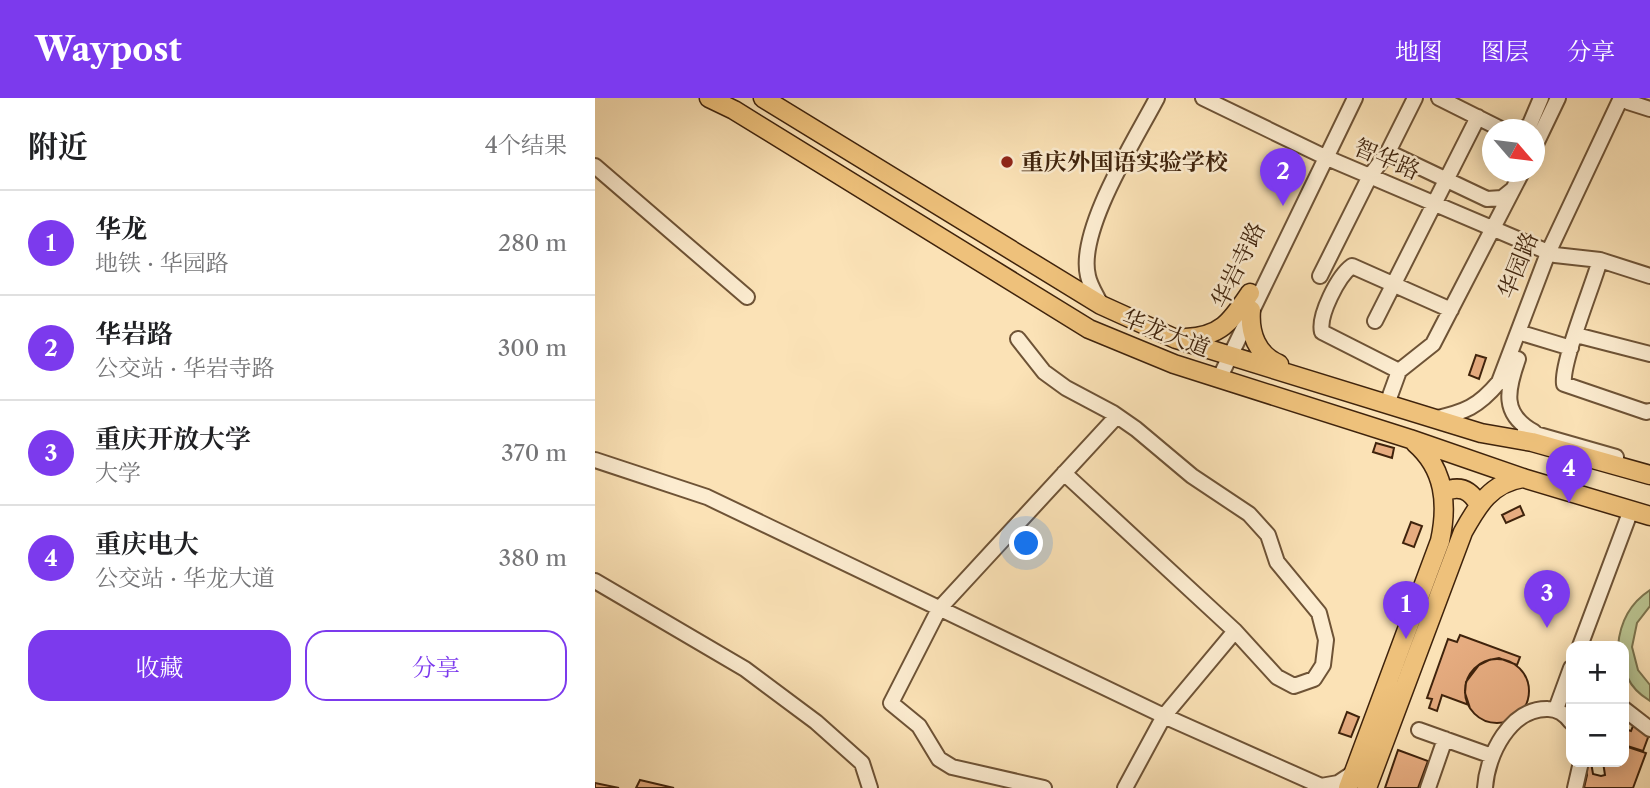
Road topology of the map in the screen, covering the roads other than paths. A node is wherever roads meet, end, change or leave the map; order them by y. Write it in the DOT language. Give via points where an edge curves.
graph roads {
  1 [pos="709,98"];
  2 [pos="763,98"];
  3 [pos="1157,98"];
  4 [pos="1203,98"];
  5 [pos="1345,98"];
  6 [pos="1355,98"];
  7 [pos="1415,98"];
  8 [pos="1439,98"];
  9 [pos="1541,98"];
  10 [pos="1558,98"];
  11 [pos="1626,99"];
  12 [pos="1467,104"];
  13 [pos="1650,108"];
  14 [pos="1478,117"];
  15 [pos="1482,119"];
  16 [pos="1532,119"];
  17 [pos="1545,125"];
  18 [pos="1388,152"];
  19 [pos="1321,155"];
  20 [pos="595,166"];
  21 [pos="1370,176"];
  22 [pos="1446,180"];
  23 [pos="1517,182"];
  24 [pos="1513,189"];
  25 [pos="1433,204"];
  26 [pos="1491,228"];
  27 [pos="1551,254"];
  28 [pos="1600,260"];
  29 [pos="1320,276"];
  30 [pos="1650,276"];
  31 [pos="1393,284"];
  32 [pos="747,297"];
  33 [pos="1251,301"];
  34 [pos="1101,305"];
  35 [pos="1451,310"];
  36 [pos="1375,321"];
  37 [pos="1523,333"];
  38 [pos="1018,339"];
  39 [pos="1175,339"];
  40 [pos="1573,342"];
  41 [pos="1226,354"];
  42 [pos="1650,354"];
  43 [pos="1399,371"];
  44 [pos="1214,377"];
  45 [pos="1324,385"];
  46 [pos="1387,404"];
  47 [pos="1650,411"];
  48 [pos="1117,416"];
  49 [pos="1434,419"];
  50 [pos="1534,432"];
  51 [pos="1482,433"];
  52 [pos="1410,439"];
  53 [pos="595,460"];
  54 [pos="1064,473"];
  55 [pos="1650,473"];
  56 [pos="1523,478"];
  57 [pos="1443,492"];
  58 [pos="1479,505"];
  59 [pos="1631,510"];
  60 [pos="1650,516"];
  61 [pos="595,581"];
  62 [pos="939,609"];
  63 [pos="1235,631"];
  64 [pos="1582,641"];
  65 [pos="1566,682"];
  66 [pos="1556,709"];
  67 [pos="1629,713"];
  68 [pos="1164,716"];
  69 [pos="1566,718"];
  70 [pos="1650,729"];
  71 [pos="1419,730"];
  72 [pos="1445,739"];
  73 [pos="1492,756"];
  74 [pos="1580,767"];
  75 [pos="1350,781"];
  76 [pos="1322,787"];
  77 [pos="870,788"];
  78 [pos="1044,788"];
  79 [pos="1125,788"];
  80 [pos="1367,788"];
  81 [pos="1428,788"];
  82 [pos="1485,788"];
  83 [pos="1576,788"];
  1 -- 44 [label="main road, 华龙大道" via="1089,329"];
  2 -- 34 [label="main road, 华龙大道"];
  3 -- 34 [label="street" via="1097,214 1087,248 1088,276"];
  4 -- 19 [label="street, 智华路"];
  5 -- 19 [label="street, 华岩寺路"];
  6 -- 19 [label="street, 华岩寺路"];
  7 -- 18 [label="street"];
  8 -- 12 [label="street"];
  9 -- 16 [label="street"];
  10 -- 17 [label="street"];
  11 -- 13 [label="street"];
  11 -- 27 [label="street, 华园路"];
  12 -- 14 [label="street"];
  14 -- 15 [label="street"];
  14 -- 22 [label="street"];
  18 -- 21 [label="street"];
  18 -- 22 [label="street"];
  19 -- 21 [label="street, 智华路"];
  19 -- 33 [label="street, 华岩寺路"];
  20 -- 32 [label="street"];
  21 -- 25 [label="street, 智华路"];
  21 -- 29 [label="street"];
  22 -- 24 [label="street" via="1486,200 1502,198"];
  22 -- 25 [label="street"];
  23 -- 24 [label="street"];
  24 -- 26 [label="street"];
  25 -- 26 [label="street, 智华路"];
  25 -- 31 [label="street"];
  26 -- 27 [label="street, 智华路"];
  26 -- 35 [label="street"];
  27 -- 28 [label="street, 智华路"];
  27 -- 37 [label="street, 华园路"];
  28 -- 30 [label="street, 智华路"];
  28 -- 40 [label="street"];
  31 -- 35 [label="street"];
  31 -- 36 [label="street"];
  31 -- 43 [label="street" via="1352,266 1343,272 1319,323 1322,332"];
  33 -- 39 [label="main road" via="1216,332"];
  33 -- 41 [label="street, 华岩寺路"];
  33 -- 45 [label="main road" via="1251,329 1266,357"];
  34 -- 39 [label="main road, 华龙大道"];
  35 -- 43 [label="street" via="1433,344"];
  37 -- 40 [label="street"];
  37 -- 49 [label="street, 华园路" via="1499,382 1486,397 1467,411"];
  37 -- 50 [label="street, 华园路" via="1510,405 1521,425"];
  38 -- 48 [label="street" via="1044,372"];
  39 -- 41 [label="main road, 华龙大道"];
  40 -- 42 [label="street"];
  40 -- 47 [label="street" via="1564,384"];
  41 -- 44 [label="street, 华岩寺路"];
  41 -- 45 [label="main road, 华龙大道"];
  43 -- 46 [label="street"];
  44 -- 52 [label="main road, 华龙大道"];
  45 -- 46 [label="main road, 华龙大道"];
  46 -- 49 [label="main road, 华龙大道"];
  48 -- 54 [label="street"];
  48 -- 63 [label="street" via="1249,514 1268,535 1277,562 1319,614 1327,640 1323,665 1314,679 1294,687 1277,677"];
  49 -- 51 [label="main road, 华龙大道"];
  50 -- 51 [label="street, 华龙大道"];
  50 -- 55 [label="street, 华龙大道" via="1631,462"];
  51 -- 55 [label="main road, 华龙大道"];
  52 -- 56 [label="main road, 华龙大道"];
  52 -- 57 [label="main road" via="1433,463"];
  53 -- 62 [label="street" via="707,497"];
  54 -- 62 [label="street"];
  54 -- 63 [label="street"];
  56 -- 58 [label="main road" via="1499,485"];
  56 -- 59 [label="main road, 华龙大道"];
  57 -- 58 [label="main road" via="1461,488"];
  57 -- 75 [label="main road" via="1440,541"];
  58 -- 80 [label="main road" via="1457,546"];
  59 -- 60 [label="main road, 华龙大道"];
  59 -- 64 [label="street"];
  61 -- 77 [label="street" via="745,668 863,763"];
  62 -- 68 [label="street"];
  62 -- 78 [label="street" via="891,703 919,726 939,759 952,767"];
  63 -- 68 [label="street"];
  65 -- 66 [label="street"];
  66 -- 69 [label="street"];
  66 -- 73 [label="street" via="1542,709 1517,720"];
  67 -- 70 [label="street"];
  68 -- 76 [label="street"];
  68 -- 79 [label="street"];
  71 -- 72 [label="street"];
  72 -- 73 [label="street"];
  72 -- 81 [label="street"];
  73 -- 82 [label="street"];
  74 -- 83 [label="street"];
  75 -- 76 [label="street"];
}
